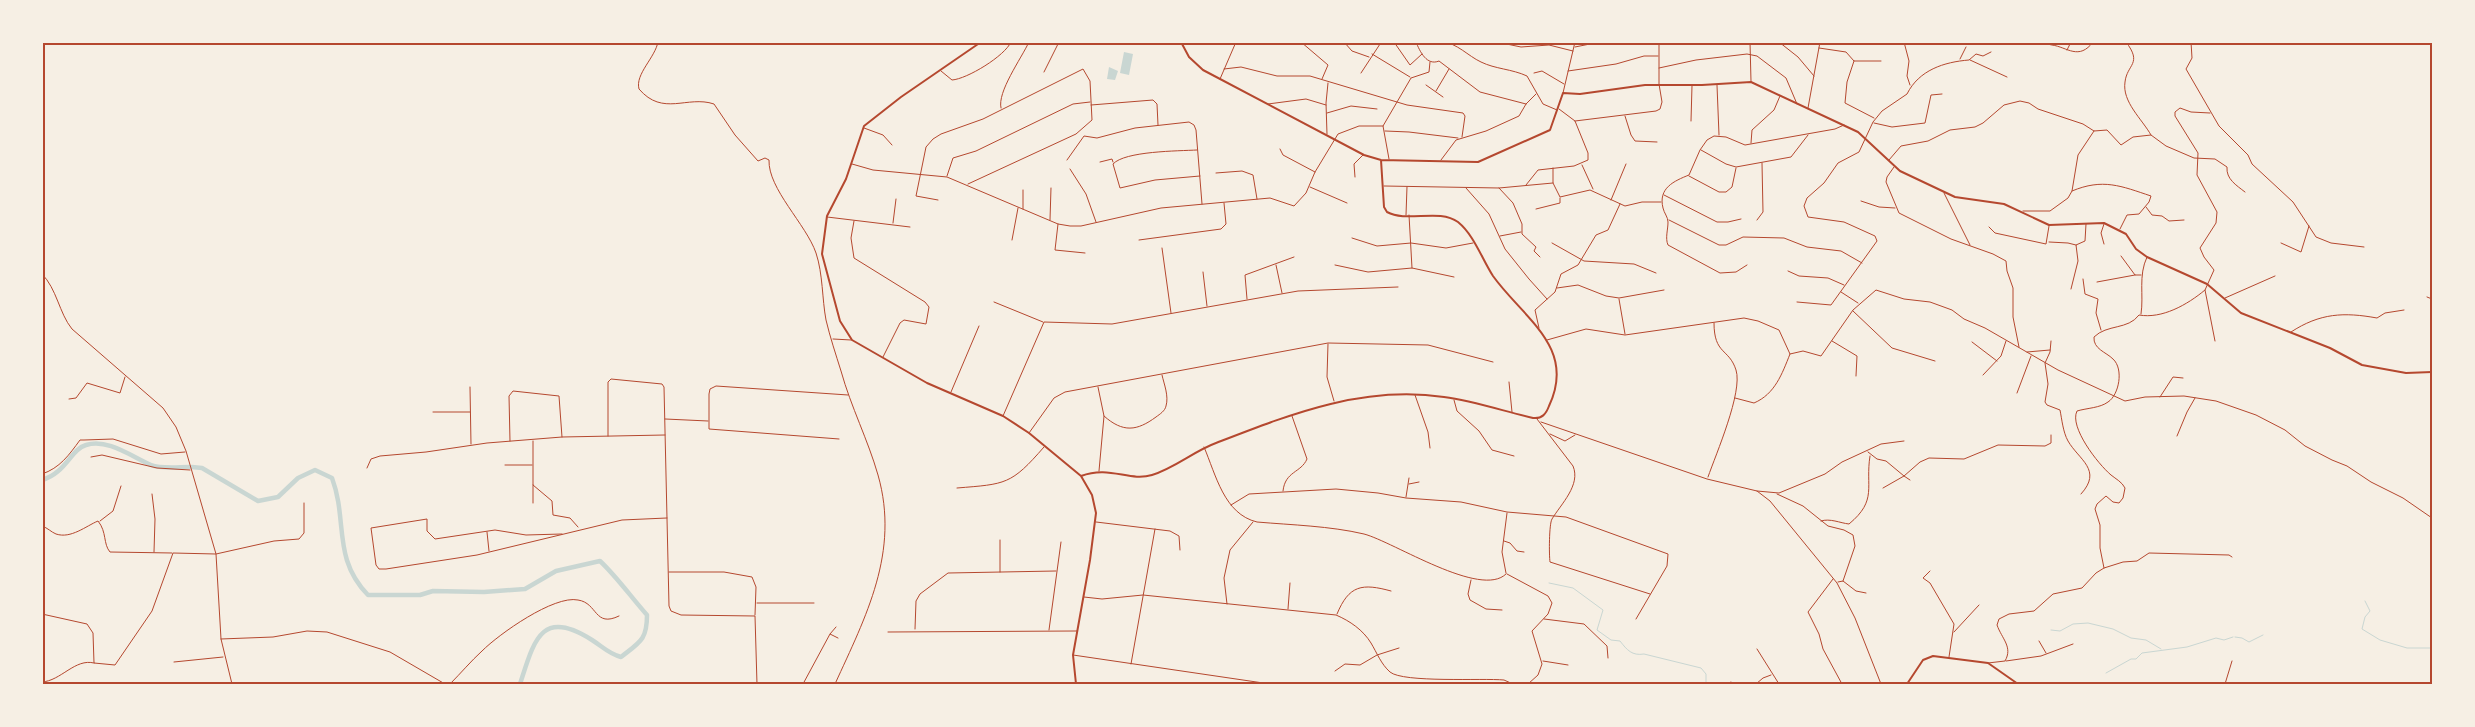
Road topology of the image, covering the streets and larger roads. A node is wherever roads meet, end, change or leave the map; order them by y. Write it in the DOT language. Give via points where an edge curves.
graph roads {
  1 [pos="658,42"];
  2 [pos="981,42"];
  3 [pos="1011,42"];
  4 [pos="1029,42"];
  5 [pos="1059,42"];
  6 [pos="1181,42"];
  7 [pos="1236,42"];
  8 [pos="1300,42"];
  9 [pos="1344,42"];
  10 [pos="1394,42"];
  11 [pos="1416,42"];
  12 [pos="1443,42"];
  13 [pos="1497,42"];
  14 [pos="1575,42"];
  15 [pos="1600,42"];
  16 [pos="1659,42"];
  17 [pos="1750,42"];
  18 [pos="1779,42"];
  19 [pos="1816,42"];
  20 [pos="1820,42"];
  21 [pos="1904,42"];
  22 [pos="2028,42"];
  23 [pos="2071,42"];
  24 [pos="2093,42"];
  25 [pos="2126,42"];
  26 [pos="2190,42"];
  27 [pos="1380,43"];
  28 [pos="2055,44"];
  29 [pos="1819,47"];
  30 [pos="1966,47"];
  31 [pos="1574,48"];
  32 [pos="1574,51"];
  33 [pos="2067,51"];
  34 [pos="1992,52"];
  35 [pos="1372,54"];
  36 [pos="1422,54"];
  37 [pos="1751,54"];
  38 [pos="1659,56"];
  39 [pos="1370,57"];
  40 [pos="1960,60"];
  41 [pos="1970,60"];
  42 [pos="1430,61"];
  43 [pos="1854,61"];
  44 [pos="1881,61"];
  45 [pos="1659,68"];
  46 [pos="1224,69"];
  47 [pos="1450,69"];
  48 [pos="941,71"];
  49 [pos="1568,71"];
  50 [pos="1044,72"];
  51 [pos="1361,73"];
  52 [pos="1534,73"];
  53 [pos="1814,76"];
  54 [pos="2007,77"];
  55 [pos="1411,78"];
  56 [pos="1220,79"];
  57 [pos="1321,80"];
  58 [pos="1329,82"];
  59 [pos="1751,82"];
  60 [pos="1565,84"];
  61 [pos="1658,84"];
  62 [pos="1717,85"];
  63 [pos="1426,86"];
  64 [pos="1692,86"];
  65 [pos="1910,87"];
  66 [pos="1436,91"];
  67 [pos="1563,93"];
  68 [pos="1536,94"];
  69 [pos="1942,94"];
  70 [pos="1443,96"];
  71 [pos="1780,96"];
  72 [pos="1091,102"];
  73 [pos="1395,102"];
  74 [pos="1268,104"];
  75 [pos="1526,104"];
  76 [pos="1797,104"];
  77 [pos="1091,105"];
  78 [pos="1326,105"];
  79 [pos="1002,109"];
  80 [pos="1377,109"];
  81 [pos="1808,109"];
  82 [pos="1558,110"];
  83 [pos="2211,113"];
  84 [pos="1326,114"];
  85 [pos="1625,115"];
  86 [pos="1876,119"];
  87 [pos="1576,121"];
  88 [pos="1691,121"];
  89 [pos="1873,122"];
  90 [pos="1844,125"];
  91 [pos="1158,126"];
  92 [pos="1383,126"];
  93 [pos="864,128"];
  94 [pos="1384,131"];
  95 [pos="2094,131"];
  96 [pos="1809,134"];
  97 [pos="1327,135"];
  98 [pos="1719,136"];
  99 [pos="2151,136"];
  100 [pos="1462,137"];
  101 [pos="1865,137"];
  102 [pos="1458,138"];
  103 [pos="1335,140"];
  104 [pos="1657,142"];
  105 [pos="1752,144"];
  106 [pos="892,145"];
  107 [pos="1280,149"];
  108 [pos="1198,150"];
  109 [pos="1700,150"];
  110 [pos="1364,155"];
  111 [pos="2200,158"];
  112 [pos="1388,159"];
  113 [pos="1067,160"];
  114 [pos="1381,160"];
  115 [pos="1888,160"];
  116 [pos="1100,162"];
  117 [pos="1440,162"];
  118 [pos="1761,162"];
  119 [pos="1113,163"];
  120 [pos="851,164"];
  121 [pos="1626,164"];
  122 [pos="1582,165"];
  123 [pos="1895,166"];
  124 [pos="1736,167"];
  125 [pos="1553,168"];
  126 [pos="1070,169"];
  127 [pos="1316,172"];
  128 [pos="920,173"];
  129 [pos="1216,174"];
  130 [pos="1689,175"];
  131 [pos="1200,176"];
  132 [pos="947,177"];
  133 [pos="1355,177"];
  134 [pos="1553,183"];
  135 [pos="967,185"];
  136 [pos="1526,185"];
  137 [pos="1310,186"];
  138 [pos="1383,186"];
  139 [pos="1407,186"];
  140 [pos="1051,188"];
  141 [pos="1466,188"];
  142 [pos="1499,188"];
  143 [pos="1023,190"];
  144 [pos="1592,190"];
  145 [pos="1942,190"];
  146 [pos="2072,191"];
  147 [pos="2245,192"];
  148 [pos="1663,195"];
  149 [pos="1560,197"];
  150 [pos="896,199"];
  151 [pos="1257,199"];
  152 [pos="938,200"];
  153 [pos="1611,200"];
  154 [pos="1862,201"];
  155 [pos="1662,202"];
  156 [pos="1224,203"];
  157 [pos="1347,203"];
  158 [pos="1202,204"];
  159 [pos="1620,204"];
  160 [pos="2146,206"];
  161 [pos="1018,208"];
  162 [pos="1896,208"];
  163 [pos="1023,209"];
  164 [pos="1536,209"];
  165 [pos="2023,211"];
  166 [pos="1408,215"];
  167 [pos="827,216"];
  168 [pos="1741,218"];
  169 [pos="1050,220"];
  170 [pos="1669,220"];
  171 [pos="1757,220"];
  172 [pos="2184,220"];
  173 [pos="854,221"];
  174 [pos="1096,222"];
  175 [pos="2086,223"];
  176 [pos="2104,223"];
  177 [pos="892,224"];
  178 [pos="1058,224"];
  179 [pos="2049,225"];
  180 [pos="2310,225"];
  181 [pos="910,227"];
  182 [pos="1989,227"];
  183 [pos="2119,230"];
  184 [pos="1521,232"];
  185 [pos="1499,236"];
  186 [pos="1352,238"];
  187 [pos="1012,240"];
  188 [pos="1139,240"];
  189 [pos="2048,242"];
  190 [pos="2281,242"];
  191 [pos="1411,243"];
  192 [pos="1473,243"];
  193 [pos="1552,243"];
  194 [pos="2104,244"];
  195 [pos="1970,245"];
  196 [pos="2076,245"];
  197 [pos="2364,247"];
  198 [pos="1162,248"];
  199 [pos="1085,254"];
  200 [pos="2121,256"];
  201 [pos="1294,257"];
  202 [pos="1540,257"];
  203 [pos="2147,257"];
  204 [pos="1580,258"];
  205 [pos="1862,263"];
  206 [pos="1276,265"];
  207 [pos="1335,265"];
  208 [pos="1747,265"];
  209 [pos="1412,268"];
  210 [pos="1788,271"];
  211 [pos="1202,272"];
  212 [pos="1656,272"];
  213 [pos="42,274"];
  214 [pos="2135,275"];
  215 [pos="2142,275"];
  216 [pos="2275,276"];
  217 [pos="1454,277"];
  218 [pos="2083,279"];
  219 [pos="2097,282"];
  220 [pos="2207,284"];
  221 [pos="1846,286"];
  222 [pos="1398,287"];
  223 [pos="1556,288"];
  224 [pos="2071,289"];
  225 [pos="1664,290"];
  226 [pos="2204,290"];
  227 [pos="1841,292"];
  228 [pos="1282,293"];
  229 [pos="2427,297"];
  230 [pos="1619,298"];
  231 [pos="2225,298"];
  232 [pos="1247,299"];
  233 [pos="1548,299"];
  234 [pos="2432,299"];
  235 [pos="994,302"];
  236 [pos="1798,302"];
  237 [pos="1859,304"];
  238 [pos="1208,307"];
  239 [pos="1853,310"];
  240 [pos="2404,310"];
  241 [pos="1171,314"];
  242 [pos="2141,315"];
  243 [pos="1044,322"];
  244 [pos="1714,323"];
  245 [pos="979,326"];
  246 [pos="1539,329"];
  247 [pos="2101,331"];
  248 [pos="2290,332"];
  249 [pos="1625,335"];
  250 [pos="832,340"];
  251 [pos="852,340"];
  252 [pos="1547,340"];
  253 [pos="1832,341"];
  254 [pos="2006,341"];
  255 [pos="2051,341"];
  256 [pos="2215,341"];
  257 [pos="1972,342"];
  258 [pos="1328,343"];
  259 [pos="2019,347"];
  260 [pos="2050,350"];
  261 [pos="2026,352"];
  262 [pos="1790,354"];
  263 [pos="2031,355"];
  264 [pos="883,357"];
  265 [pos="1935,361"];
  266 [pos="1997,361"];
  267 [pos="1493,362"];
  268 [pos="2045,363"];
  269 [pos="2432,372"];
  270 [pos="1162,375"];
  271 [pos="1983,375"];
  272 [pos="125,376"];
  273 [pos="1856,376"];
  274 [pos="2183,378"];
  275 [pos="1509,382"];
  276 [pos="470,387"];
  277 [pos="1098,387"];
  278 [pos="950,393"];
  279 [pos="2017,393"];
  280 [pos="849,395"];
  281 [pos="1415,395"];
  282 [pos="2114,396"];
  283 [pos="2160,396"];
  284 [pos="1454,398"];
  285 [pos="1735,398"];
  286 [pos="2196,398"];
  287 [pos="69,399"];
  288 [pos="1334,402"];
  289 [pos="433,412"];
  290 [pos="471,412"];
  291 [pos="1512,412"];
  292 [pos="1003,416"];
  293 [pos="1104,416"];
  294 [pos="1292,416"];
  295 [pos="665,419"];
  296 [pos="1537,419"];
  297 [pos="709,422"];
  298 [pos="1541,422"];
  299 [pos="1028,433"];
  300 [pos="1548,433"];
  301 [pos="665,435"];
  302 [pos="1575,435"];
  303 [pos="2052,435"];
  304 [pos="608,436"];
  305 [pos="2177,436"];
  306 [pos="562,438"];
  307 [pos="839,439"];
  308 [pos="533,440"];
  309 [pos="510,441"];
  310 [pos="1904,442"];
  311 [pos="472,445"];
  312 [pos="1045,447"];
  313 [pos="1204,447"];
  314 [pos="1430,448"];
  315 [pos="186,451"];
  316 [pos="1868,452"];
  317 [pos="1871,455"];
  318 [pos="1514,456"];
  319 [pos="91,457"];
  320 [pos="505,465"];
  321 [pos="533,465"];
  322 [pos="367,468"];
  323 [pos="190,470"];
  324 [pos="1099,471"];
  325 [pos="42,474"];
  326 [pos="1081,476"];
  327 [pos="1904,476"];
  328 [pos="1409,478"];
  329 [pos="1708,479"];
  330 [pos="1910,480"];
  331 [pos="532,482"];
  332 [pos="1419,482"];
  333 [pos="1409,484"];
  334 [pos="121,486"];
  335 [pos="957,488"];
  336 [pos="1883,488"];
  337 [pos="1758,491"];
  338 [pos="1283,492"];
  339 [pos="1777,493"];
  340 [pos="152,494"];
  341 [pos="2081,494"];
  342 [pos="1406,498"];
  343 [pos="304,503"];
  344 [pos="533,503"];
  345 [pos="1231,505"];
  346 [pos="1507,512"];
  347 [pos="1555,515"];
  348 [pos="667,518"];
  349 [pos="2432,518"];
  350 [pos="1253,521"];
  351 [pos="1820,521"];
  352 [pos="99,522"];
  353 [pos="1096,522"];
  354 [pos="42,526"];
  355 [pos="579,528"];
  356 [pos="1155,529"];
  357 [pos="487,531"];
  358 [pos="562,534"];
  359 [pos="1000,540"];
  360 [pos="1061,542"];
  361 [pos="1504,542"];
  362 [pos="1180,550"];
  363 [pos="154,552"];
  364 [pos="490,552"];
  365 [pos="1524,552"];
  366 [pos="173,553"];
  367 [pos="216,554"];
  368 [pos="2232,557"];
  369 [pos="2104,568"];
  370 [pos="1056,571"];
  371 [pos="1930,571"];
  372 [pos="669,572"];
  373 [pos="1000,572"];
  374 [pos="1506,574"];
  375 [pos="1834,578"];
  376 [pos="1471,579"];
  377 [pos="1842,581"];
  378 [pos="1290,583"];
  379 [pos="1837,583"];
  380 [pos="1391,591"];
  381 [pos="1866,593"];
  382 [pos="1142,594"];
  383 [pos="1650,595"];
  384 [pos="1083,597"];
  385 [pos="756,603"];
  386 [pos="814,603"];
  387 [pos="1227,605"];
  388 [pos="1979,605"];
  389 [pos="1288,610"];
  390 [pos="1502,610"];
  391 [pos="42,614"];
  392 [pos="1336,615"];
  393 [pos="619,616"];
  394 [pos="756,616"];
  395 [pos="1544,619"];
  396 [pos="1636,619"];
  397 [pos="836,627"];
  398 [pos="1050,630"];
  399 [pos="915,631"];
  400 [pos="1077,631"];
  401 [pos="888,632"];
  402 [pos="1953,633"];
  403 [pos="830,634"];
  404 [pos="838,638"];
  405 [pos="221,639"];
  406 [pos="2039,641"];
  407 [pos="2073,644"];
  408 [pos="1399,648"];
  409 [pos="1757,649"];
  410 [pos="2046,654"];
  411 [pos="1073,655"];
  412 [pos="1377,655"];
  413 [pos="224,657"];
  414 [pos="1608,658"];
  415 [pos="1949,658"];
  416 [pos="1542,661"];
  417 [pos="2005,661"];
  418 [pos="2232,661"];
  419 [pos="174,662"];
  420 [pos="94,663"];
  421 [pos="1988,663"];
  422 [pos="1130,664"];
  423 [pos="1568,665"];
  424 [pos="1336,670"];
  425 [pos="1772,675"];
  426 [pos="52,680"];
  427 [pos="42,682"];
  428 [pos="1731,682"];
  429 [pos="50,684"];
  430 [pos="232,684"];
  431 [pos="445,684"];
  432 [pos="450,684"];
  433 [pos="757,684"];
  434 [pos="803,684"];
  435 [pos="835,684"];
  436 [pos="1076,684"];
  437 [pos="1254,684"];
  438 [pos="1270,684"];
  439 [pos="1513,684"];
  440 [pos="1528,684"];
  441 [pos="1734,684"];
  442 [pos="1756,684"];
  443 [pos="1779,684"];
  444 [pos="1842,684"];
  445 [pos="1881,684"];
  446 [pos="1907,684"];
  447 [pos="2018,684"];
  448 [pos="2225,684"];
  1 -- 250 [label="street" via="638,81 639,89 662,104 714,104 758,161 769,160 771,176 817,255"];
  2 -- 48 [label="street"];
  3 -- 48 [label="street" via="1004,52 962,78 952,80"];
  4 -- 79 [label="street" via="1003,87"];
  5 -- 50 [label="street"];
  6 -- 56 [label="street" via="1197,66"];
  7 -- 46 [label="street"];
  8 -- 57 [label="street" via="1328,65"];
  9 -- 39 [label="street" via="1352,51"];
  10 -- 36 [label="street" via="1410,65"];
  11 -- 36 [label="street"];
  12 -- 68 [label="street" via="1453,44 1484,64 1526,76"];
  13 -- 32 [label="street" via="1521,48 1548,45"];
  14 -- 31 [label="street"];
  15 -- 31 [label="street"];
  16 -- 38 [label="street"];
  17 -- 37 [label="street"];
  18 -- 53 [label="street" via="1796,55"];
  19 -- 29 [label="street"];
  20 -- 29 [label="street"];
  21 -- 65 [label="street"];
  22 -- 28 [label="street"];
  23 -- 33 [label="street"];
  24 -- 33 [label="street" via="2085,50"];
  25 -- 99 [label="street" via="2132,50 2134,62 2125,81 2127,96"];
  26 -- 83 [label="street" via="2192,58 2186,69"];
  27 -- 35 [label="street"];
  28 -- 33 [label="street"];
  29 -- 43 [label="street" via="1846,52"];
  29 -- 53 [label="street"];
  30 -- 40 [label="street"];
  31 -- 32 [label="street"];
  32 -- 49 [label="street"];
  34 -- 41 [label="street" via="1983,56 1976,54"];
  35 -- 39 [label="street"];
  35 -- 55 [label="street"];
  36 -- 42 [label="street"];
  37 -- 45 [label="street"];
  37 -- 59 [label="street"];
  37 -- 76 [label="street" via="1783,74"];
  38 -- 45 [label="street"];
  38 -- 49 [label="street"];
  39 -- 51 [label="street"];
  40 -- 41 [label="street"];
  40 -- 65 [label="street" via="1931,69"];
  41 -- 54 [label="street"];
  42 -- 47 [label="street" via="1439,61"];
  42 -- 55 [label="street" via="1429,72"];
  43 -- 44 [label="street"];
  43 -- 86 [label="street" via="1845,103"];
  45 -- 61 [label="street"];
  46 -- 56 [label="street"];
  46 -- 57 [label="street" via="1250,68 1277,76 1305,76"];
  47 -- 66 [label="street"];
  47 -- 75 [label="street" via="1480,92"];
  48 -- 93 [label="street" via="872,118"];
  49 -- 60 [label="street"];
  52 -- 60 [label="street" via="1542,71"];
  53 -- 81 [label="street"];
  55 -- 73 [label="street"];
  56 -- 74 [label="street"];
  57 -- 58 [label="street"];
  58 -- 73 [label="street"];
  58 -- 78 [label="street"];
  59 -- 62 [label="street"];
  59 -- 71 [label="street"];
  60 -- 67 [label="street"];
  61 -- 64 [label="street"];
  61 -- 67 [label="street" via="1580,94"];
  61 -- 85 [label="street" via="1662,100 1660,109"];
  62 -- 64 [label="street"];
  62 -- 98 [label="street"];
  63 -- 66 [label="street"];
  64 -- 88 [label="street"];
  65 -- 86 [label="street" via="1907,94"];
  66 -- 70 [label="street"];
  67 -- 82 [label="street"];
  68 -- 75 [label="street"];
  68 -- 82 [label="street" via="1543,104"];
  69 -- 89 [label="street" via="1931,95 1925,123 1892,127"];
  71 -- 76 [label="street"];
  71 -- 105 [label="street" via="1774,110 1750,132"];
  72 -- 77 [label="street"];
  72 -- 79 [label="street" via="1089,77 1080,68"];
  72 -- 132 [label="street" via="1073,104 976,151 953,158"];
  73 -- 92 [label="street"];
  73 -- 100 [label="street" via="1463,113"];
  74 -- 78 [label="street" via="1306,98"];
  74 -- 97 [label="street"];
  75 -- 100 [label="street" via="1517,118"];
  76 -- 81 [label="street"];
  77 -- 91 [label="street" via="1153,100 1157,104"];
  77 -- 135 [label="street" via="1092,120 1076,134"];
  78 -- 84 [label="street"];
  79 -- 128 [label="street" via="933,139 926,147"];
  80 -- 84 [label="street" via="1351,106"];
  81 -- 90 [label="street"];
  82 -- 87 [label="street"];
  82 -- 117 [label="street" via="1550,130 1526,142 1478,162"];
  83 -- 111 [label="street" via="2180,108 2175,114"];
  83 -- 180 [label="street" via="2218,126 2293,202"];
  84 -- 97 [label="street"];
  85 -- 87 [label="street"];
  85 -- 104 [label="street" via="1635,141"];
  86 -- 89 [label="street"];
  87 -- 122 [label="street" via="1589,156"];
  89 -- 101 [label="street"];
  90 -- 96 [label="street"];
  90 -- 101 [label="street"];
  91 -- 108 [label="street" via="1192,123"];
  91 -- 113 [label="street" via="1097,138 1084,136"];
  92 -- 94 [label="street"];
  92 -- 103 [label="street" via="1360,126 1339,134"];
  93 -- 106 [label="street" via="883,135"];
  93 -- 120 [label="street"];
  94 -- 102 [label="street"];
  94 -- 112 [label="street"];
  95 -- 99 [label="street" via="2107,130 2121,146 2133,138"];
  95 -- 115 [label="street" via="2084,124 2020,101 2004,105 1975,127 1950,130 1928,141 1901,146"];
  95 -- 146 [label="street" via="2078,155"];
  96 -- 105 [label="street"];
  96 -- 118 [label="street" via="1793,156"];
  97 -- 103 [label="street"];
  98 -- 105 [label="street" via="1742,145"];
  98 -- 109 [label="street" via="1709,138"];
  99 -- 111 [label="street" via="2166,146"];
  100 -- 102 [label="street"];
  101 -- 115 [label="street"];
  101 -- 205 [label="street" via="1859,152 1838,163 1824,183 1806,198 1804,206 1811,218 1844,222 1875,236 1876,243"];
  102 -- 117 [label="street"];
  103 -- 110 [label="street"];
  103 -- 127 [label="street"];
  107 -- 127 [label="street" via="1282,155"];
  108 -- 119 [label="street" via="1136,156"];
  108 -- 131 [label="street"];
  109 -- 124 [label="street"];
  109 -- 130 [label="street"];
  110 -- 114 [label="street"];
  110 -- 133 [label="street" via="1354,164"];
  111 -- 147 [label="street" via="2216,159 2226,166 2230,179"];
  111 -- 220 [label="street" via="2198,176 2217,213 2216,223 2200,248 2213,269"];
  112 -- 114 [label="street"];
  112 -- 117 [label="street"];
  114 -- 138 [label="street"];
  115 -- 123 [label="street"];
  116 -- 119 [label="street" via="1112,159"];
  118 -- 124 [label="street"];
  118 -- 171 [label="street" via="1762,212"];
  119 -- 131 [label="street" via="1120,188 1155,180"];
  120 -- 128 [label="street" via="873,170"];
  120 -- 167 [label="street"];
  121 -- 153 [label="street"];
  122 -- 125 [label="street"];
  122 -- 144 [label="street"];
  123 -- 145 [label="street"];
  123 -- 162 [label="street" via="1886,180"];
  124 -- 130 [label="street" via="1732,187 1726,192 1720,192"];
  125 -- 134 [label="street"];
  125 -- 136 [label="street" via="1538,170"];
  126 -- 174 [label="street" via="1086,194"];
  127 -- 137 [label="street"];
  128 -- 132 [label="street"];
  128 -- 152 [label="street" via="916,196"];
  129 -- 151 [label="street" via="1242,171 1253,175"];
  130 -- 148 [label="street" via="1669,185"];
  131 -- 158 [label="street"];
  132 -- 135 [label="street"];
  134 -- 136 [label="street"];
  134 -- 149 [label="street"];
  135 -- 161 [label="street"];
  136 -- 142 [label="street"];
  137 -- 151 [label="street" via="1294,206 1273,198"];
  137 -- 157 [label="street"];
  138 -- 139 [label="street"];
  138 -- 166 [label="street" via="1387,212"];
  139 -- 141 [label="street"];
  139 -- 166 [label="street"];
  140 -- 169 [label="street"];
  141 -- 142 [label="street"];
  141 -- 185 [label="street" via="1489,214"];
  142 -- 184 [label="street" via="1513,203 1522,224"];
  143 -- 163 [label="street"];
  144 -- 149 [label="street"];
  144 -- 153 [label="street"];
  145 -- 165 [label="street" via="1959,198 2002,203"];
  145 -- 195 [label="street"];
  146 -- 160 [label="street" via="2088,184 2112,184 2151,196"];
  146 -- 165 [label="street" via="2050,211"];
  148 -- 155 [label="street"];
  148 -- 168 [label="street" via="1717,222"];
  149 -- 164 [label="street" via="1560,203"];
  150 -- 177 [label="street"];
  151 -- 156 [label="street"];
  153 -- 159 [label="street"];
  154 -- 162 [label="street"];
  155 -- 159 [label="street"];
  155 -- 170 [label="street"];
  156 -- 158 [label="street"];
  156 -- 188 [label="street" via="1226,224 1221,230"];
  158 -- 174 [label="street" via="1151,209"];
  159 -- 204 [label="street" via="1608,230 1596,235"];
  160 -- 172 [label="street" via="2152,215 2170,221"];
  160 -- 183 [label="street" via="2137,215 2127,215"];
  161 -- 163 [label="street"];
  161 -- 187 [label="street"];
  162 -- 195 [label="street" via="1904,216"];
  163 -- 169 [label="street"];
  165 -- 179 [label="street"];
  166 -- 191 [label="street"];
  166 -- 192 [label="street" via="1453,219 1463,227"];
  167 -- 173 [label="street"];
  167 -- 251 [label="street" via="822,254 840,321"];
  169 -- 178 [label="street"];
  170 -- 205 [label="street" via="1719,245 1747,237 1784,238 1807,247 1842,251"];
  170 -- 208 [label="street" via="1667,242 1674,249 1720,273 1736,272"];
  173 -- 177 [label="street"];
  173 -- 264 [label="street" via="851,238 854,258 926,302 929,307 926,324 904,320 900,323"];
  174 -- 178 [label="street" via="1081,226"];
  175 -- 176 [label="street"];
  175 -- 179 [label="street"];
  175 -- 196 [label="street" via="2086,239"];
  176 -- 183 [label="street"];
  176 -- 194 [label="street"];
  177 -- 181 [label="street"];
  178 -- 199 [label="street" via="1055,250"];
  179 -- 189 [label="street"];
  180 -- 190 [label="street" via="2301,252"];
  180 -- 197 [label="street" via="2315,236 2322,240"];
  182 -- 189 [label="street" via="1995,234"];
  183 -- 203 [label="street"];
  184 -- 185 [label="street"];
  184 -- 202 [label="street" via="1536,247 1534,251"];
  185 -- 233 [label="street" via="1529,279"];
  186 -- 191 [label="street" via="1376,246"];
  189 -- 196 [label="street"];
  191 -- 192 [label="street" via="1446,248"];
  191 -- 209 [label="street"];
  192 -- 246 [label="street" via="1498,282"];
  193 -- 204 [label="street"];
  195 -- 259 [label="street" via="2006,261 2014,288 2013,317"];
  196 -- 224 [label="street" via="2078,261"];
  198 -- 241 [label="street"];
  200 -- 214 [label="street"];
  201 -- 206 [label="street"];
  203 -- 215 [label="street"];
  203 -- 220 [label="street"];
  204 -- 212 [label="street" via="1587,262 1634,264"];
  204 -- 223 [label="street" via="1577,265 1560,275"];
  205 -- 221 [label="street"];
  206 -- 228 [label="street"];
  206 -- 232 [label="street" via="1245,274"];
  207 -- 209 [label="street" via="1365,272"];
  209 -- 217 [label="street"];
  210 -- 221 [label="street" via="1796,276 1828,278"];
  211 -- 238 [label="street"];
  213 -- 272 [label="street" via="72,330"];
  214 -- 215 [label="street"];
  214 -- 219 [label="street"];
  215 -- 242 [label="street"];
  216 -- 231 [label="street"];
  218 -- 247 [label="street" via="2084,293 2098,299 2096,313"];
  220 -- 226 [label="street"];
  220 -- 231 [label="street"];
  221 -- 227 [label="street"];
  222 -- 228 [label="street"];
  223 -- 230 [label="street" via="1578,284"];
  223 -- 233 [label="street"];
  225 -- 230 [label="street"];
  226 -- 242 [label="street" via="2171,310 2152,316"];
  226 -- 256 [label="street"];
  227 -- 236 [label="street" via="1828,306"];
  227 -- 237 [label="street"];
  228 -- 232 [label="street"];
  229 -- 234 [label="street"];
  230 -- 249 [label="street"];
  231 -- 248 [label="street" via="2237,311"];
  232 -- 238 [label="street"];
  233 -- 246 [label="street" via="1535,310"];
  235 -- 243 [label="street"];
  237 -- 239 [label="street"];
  237 -- 254 [label="street" via="1878,290 1904,299 1930,302 1952,310"];
  238 -- 241 [label="street"];
  239 -- 253 [label="street"];
  239 -- 265 [label="street" via="1892,348"];
  240 -- 248 [label="street" via="2377,318 2359,314 2328,315"];
  241 -- 243 [label="street" via="1112,324"];
  242 -- 247 [label="street" via="2130,323"];
  243 -- 292 [label="street"];
  244 -- 249 [label="street"];
  244 -- 262 [label="street" via="1749,318 1774,327 1781,333"];
  244 -- 285 [label="street" via="1715,342 1737,372"];
  245 -- 278 [label="street"];
  246 -- 252 [label="street"];
  247 -- 282 [label="street" via="2093,340 2117,365 2119,380"];
  248 -- 269 [label="street" via="2367,366 2406,373"];
  249 -- 252 [label="street" via="1586,329"];
  250 -- 251 [label="street"];
  250 -- 280 [label="street"];
  251 -- 264 [label="street"];
  252 -- 296 [label="street" via="1556,359 1557,378 1546,412"];
  253 -- 262 [label="street" via="1820,357 1803,351"];
  253 -- 273 [label="street" via="1857,356"];
  254 -- 259 [label="street"];
  254 -- 266 [label="street"];
  255 -- 260 [label="street"];
  257 -- 266 [label="street"];
  258 -- 267 [label="street" via="1428,345"];
  258 -- 270 [label="street"];
  258 -- 288 [label="street" via="1327,377"];
  259 -- 261 [label="street"];
  260 -- 261 [label="street"];
  260 -- 268 [label="street"];
  261 -- 263 [label="street"];
  262 -- 285 [label="street" via="1766,396 1752,403"];
  263 -- 268 [label="street"];
  263 -- 279 [label="street"];
  264 -- 278 [label="street"];
  266 -- 271 [label="street"];
  268 -- 282 [label="street"];
  268 -- 341 [label="street" via="2048,384 2045,403 2060,409 2066,437 2088,470 2088,484"];
  270 -- 277 [label="street"];
  270 -- 293 [label="street" via="1166,407 1143,427 1122,426"];
  272 -- 287 [label="street" via="120,394 87,384 76,398"];
  272 -- 315 [label="street" via="163,408 176,426"];
  274 -- 283 [label="street" via="2173,377"];
  275 -- 291 [label="street"];
  276 -- 290 [label="street"];
  277 -- 293 [label="street"];
  277 -- 299 [label="street" via="1059,395"];
  278 -- 292 [label="street"];
  280 -- 297 [label="street" via="714,386 709,394"];
  280 -- 435 [label="street" via="882,494 885,546 873,596"];
  281 -- 284 [label="street"];
  281 -- 288 [label="street" via="1366,396"];
  281 -- 314 [label="street"];
  282 -- 283 [label="street" via="2127,401"];
  282 -- 369 [label="street" via="2104,404 2077,411 2075,418 2090,450 2125,488 2119,503 2106,496 2095,509 2100,525"];
  283 -- 286 [label="street"];
  284 -- 291 [label="street"];
  284 -- 318 [label="street" via="1457,411 1479,431 1491,448"];
  285 -- 329 [label="street"];
  286 -- 305 [label="street"];
  286 -- 349 [label="street" via="2234,407 2275,424 2305,446 2348,466"];
  288 -- 294 [label="street"];
  289 -- 290 [label="street"];
  290 -- 311 [label="street"];
  291 -- 296 [label="street"];
  292 -- 299 [label="street"];
  293 -- 324 [label="street"];
  294 -- 313 [label="street"];
  294 -- 338 [label="street" via="1308,459 1286,479"];
  295 -- 297 [label="street"];
  295 -- 301 [label="street"];
  295 -- 304 [label="street" via="662,384 611,379"];
  296 -- 298 [label="street"];
  297 -- 307 [label="street" via="709,429"];
  298 -- 300 [label="street"];
  298 -- 302 [label="street"];
  299 -- 312 [label="street"];
  300 -- 302 [label="street" via="1564,441"];
  300 -- 347 [label="street" via="1574,466 1575,472 1571,488"];
  301 -- 304 [label="street"];
  301 -- 348 [label="street"];
  302 -- 329 [label="street"];
  303 -- 327 [label="street" via="2051,443 2045,446 1998,445 1964,460 1929,458"];
  304 -- 306 [label="street"];
  306 -- 308 [label="street"];
  306 -- 309 [label="street" via="559,396 513,392 510,396"];
  308 -- 309 [label="street"];
  308 -- 321 [label="street"];
  309 -- 311 [label="street"];
  310 -- 316 [label="street" via="1881,444"];
  311 -- 322 [label="street" via="380,456 371,459"];
  312 -- 326 [label="street"];
  312 -- 335 [label="street" via="1019,475 1007,481 992,486"];
  313 -- 324 [label="street" via="1150,476"];
  313 -- 345 [label="street"];
  315 -- 323 [label="street"];
  315 -- 325 [label="street" via="161,454 113,439 80,440 74,451 56,468"];
  316 -- 317 [label="street"];
  316 -- 339 [label="street"];
  317 -- 327 [label="street" via="1886,461"];
  317 -- 351 [label="street" via="1870,490 1865,508 1849,524 1828,519"];
  319 -- 323 [label="street" via="102,455 157,468"];
  320 -- 321 [label="street"];
  321 -- 331 [label="street"];
  323 -- 367 [label="street"];
  324 -- 326 [label="street"];
  326 -- 353 [label="street" via="1095,501"];
  327 -- 330 [label="street"];
  327 -- 336 [label="street"];
  328 -- 333 [label="street"];
  329 -- 337 [label="street"];
  331 -- 344 [label="street"];
  331 -- 355 [label="street" via="552,501 553,515 570,518"];
  332 -- 333 [label="street"];
  333 -- 342 [label="street"];
  334 -- 352 [label="street" via="113,511"];
  337 -- 339 [label="street"];
  337 -- 375 [label="street" via="1788,520 1802,542"];
  338 -- 342 [label="street" via="1336,489"];
  338 -- 345 [label="street" via="1245,495"];
  339 -- 351 [label="street" via="1803,506"];
  340 -- 363 [label="street"];
  342 -- 346 [label="street" via="1461,502"];
  343 -- 367 [label="street" via="304,533 299,539"];
  345 -- 350 [label="street"];
  346 -- 347 [label="street"];
  346 -- 361 [label="street"];
  347 -- 383 [label="street" via="1551,522 1552,564"];
  347 -- 383 [label="street" via="1667,553 1667,566"];
  348 -- 355 [label="street" via="622,520"];
  348 -- 372 [label="street"];
  350 -- 376 [label="street" via="1367,535"];
  350 -- 387 [label="street" via="1230,550 1224,578"];
  351 -- 377 [label="street" via="1849,532 1855,539"];
  352 -- 354 [label="street" via="63,534 55,534"];
  352 -- 363 [label="street" via="110,552"];
  353 -- 356 [label="street"];
  353 -- 384 [label="street"];
  355 -- 358 [label="street"];
  356 -- 362 [label="street" via="1177,533"];
  356 -- 382 [label="street"];
  357 -- 358 [label="street"];
  357 -- 364 [label="street"];
  357 -- 364 [label="street" via="435,539 427,531 427,519 371,528 374,559 379,568"];
  358 -- 364 [label="street"];
  359 -- 373 [label="street"];
  360 -- 370 [label="street"];
  361 -- 365 [label="street"];
  361 -- 374 [label="street" via="1502,552"];
  363 -- 366 [label="street"];
  366 -- 367 [label="street"];
  366 -- 420 [label="street" via="157,601 134,640 115,665"];
  367 -- 405 [label="street"];
  368 -- 369 [label="street" via="2154,552"];
  369 -- 417 [label="street" via="2080,590 2054,594 2034,611 2009,614 1998,620 1997,626 2008,646"];
  370 -- 373 [label="street"];
  370 -- 398 [label="street"];
  371 -- 402 [label="street" via="1922,578 1930,583 1953,621"];
  372 -- 385 [label="street" via="746,574 755,582"];
  372 -- 394 [label="street" via="669,606 676,615"];
  373 -- 399 [label="street" via="956,572 941,576 916,601"];
  374 -- 376 [label="street" via="1500,579"];
  374 -- 395 [label="street" via="1551,599 1551,609"];
  375 -- 379 [label="street"];
  375 -- 444 [label="street" via="1808,612"];
  376 -- 390 [label="street" via="1470,600 1486,609"];
  377 -- 379 [label="street"];
  377 -- 381 [label="street" via="1856,591"];
  378 -- 389 [label="street"];
  379 -- 445 [label="street" via="1855,618"];
  380 -- 392 [label="street" via="1373,586 1354,589 1346,596"];
  382 -- 384 [label="street" via="1102,599"];
  382 -- 387 [label="street"];
  382 -- 422 [label="street"];
  383 -- 396 [label="street"];
  384 -- 400 [label="street"];
  385 -- 386 [label="street"];
  385 -- 394 [label="street"];
  387 -- 389 [label="street"];
  388 -- 402 [label="street"];
  389 -- 392 [label="street"];
  391 -- 420 [label="street" via="90,626 95,646"];
  392 -- 412 [label="street" via="1366,635"];
  393 -- 432 [label="street" via="605,620 588,602 562,600 482,650"];
  394 -- 433 [label="street"];
  395 -- 414 [label="street" via="1584,624 1607,646"];
  395 -- 416 [label="street" via="1534,627 1532,635"];
  397 -- 403 [label="street"];
  398 -- 399 [label="street"];
  398 -- 400 [label="street"];
  399 -- 401 [label="street"];
  400 -- 411 [label="street"];
  402 -- 415 [label="street"];
  403 -- 404 [label="street"];
  403 -- 434 [label="street"];
  405 -- 413 [label="street"];
  405 -- 431 [label="street" via="327,632 390,652"];
  406 -- 410 [label="street"];
  407 -- 410 [label="street"];
  408 -- 412 [label="street"];
  409 -- 425 [label="street"];
  410 -- 417 [label="street"];
  411 -- 422 [label="street"];
  411 -- 436 [label="street"];
  412 -- 424 [label="street" via="1360,665 1345,664"];
  412 -- 439 [label="street" via="1389,671 1399,676 1504,680"];
  413 -- 419 [label="street"];
  413 -- 430 [label="street"];
  415 -- 421 [label="street"];
  415 -- 446 [label="street" via="1926,658"];
  416 -- 423 [label="street"];
  416 -- 440 [label="street" via="1538,675"];
  417 -- 421 [label="street"];
  418 -- 448 [label="street"];
  420 -- 426 [label="street" via="84,662"];
  421 -- 447 [label="street"];
  422 -- 437 [label="street"];
  425 -- 442 [label="street"];
  425 -- 443 [label="street"];
  426 -- 427 [label="street"];
  426 -- 429 [label="street"];
  428 -- 441 [label="street"];
  437 -- 438 [label="street"];
}
